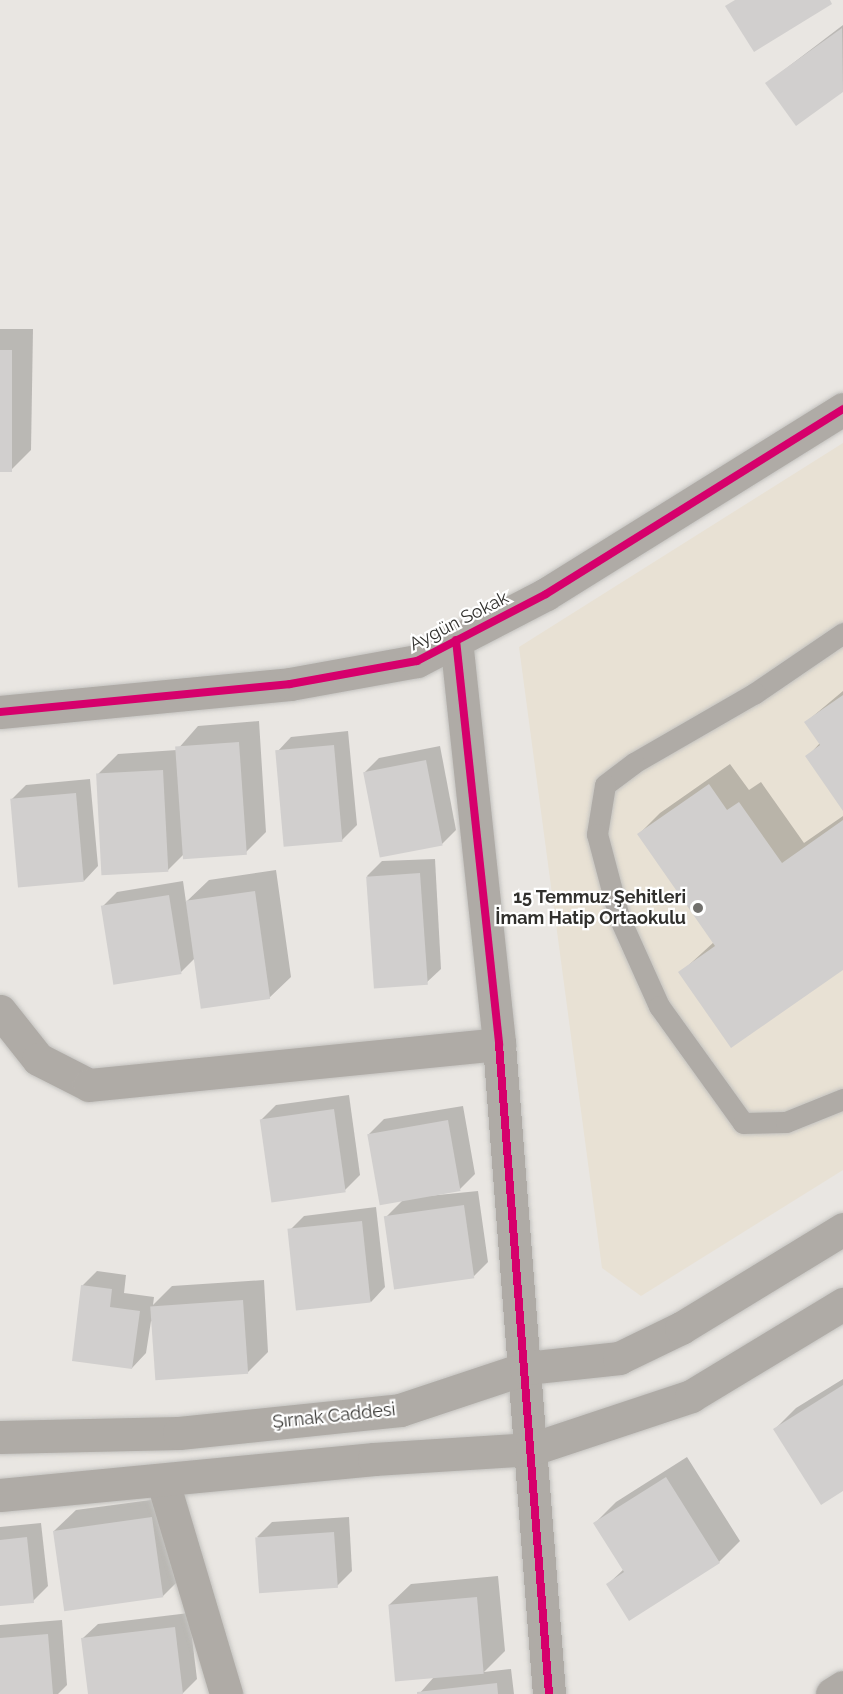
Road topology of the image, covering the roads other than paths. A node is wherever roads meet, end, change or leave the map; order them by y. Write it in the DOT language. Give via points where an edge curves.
graph roads {
  1 [pos="843,409"];
  2 [pos="843,633"];
  3 [pos="456,640"];
  4 [pos="0,712"];
  5 [pos="0,1011"];
  6 [pos="498,1044"];
  7 [pos="843,1099"];
  8 [pos="843,1229"];
  9 [pos="843,1304"];
  10 [pos="526,1368"];
  11 [pos="0,1437"];
  12 [pos="532,1449"];
  13 [pos="163,1482"];
  14 [pos="0,1495"];
  15 [pos="843,1687"];
  16 [pos="226,1694"];
  17 [pos="549,1694"];
  18 [pos="832,1694"];
  1 -- 3 [label="street, Aygün Sokak" via="546,594"];
  2 -- 7 [label="lane" via="755,693 634,763 605,785 597,834 619,917 659,1006 743,1123 786,1122"];
  3 -- 4 [label="street, Aygün Sokak" via="417,661 290,684"];
  3 -- 6 [label="street"];
  5 -- 6 [label="street" via="38,1059 89,1085"];
  6 -- 10 [label="street"];
  8 -- 10 [label="street, Şırnak Caddesi" via="681,1328 619,1358"];
  9 -- 12 [label="street" via="691,1396"];
  10 -- 11 [label="street, Şırnak Caddesi" via="400,1410 179,1433"];
  10 -- 12 [label="street"];
  12 -- 13 [label="street" via="374,1459"];
  12 -- 17 [label="street"];
  13 -- 14 [label="street"];
  13 -- 16 [label="street"];
  15 -- 18 [label="street"];
}
